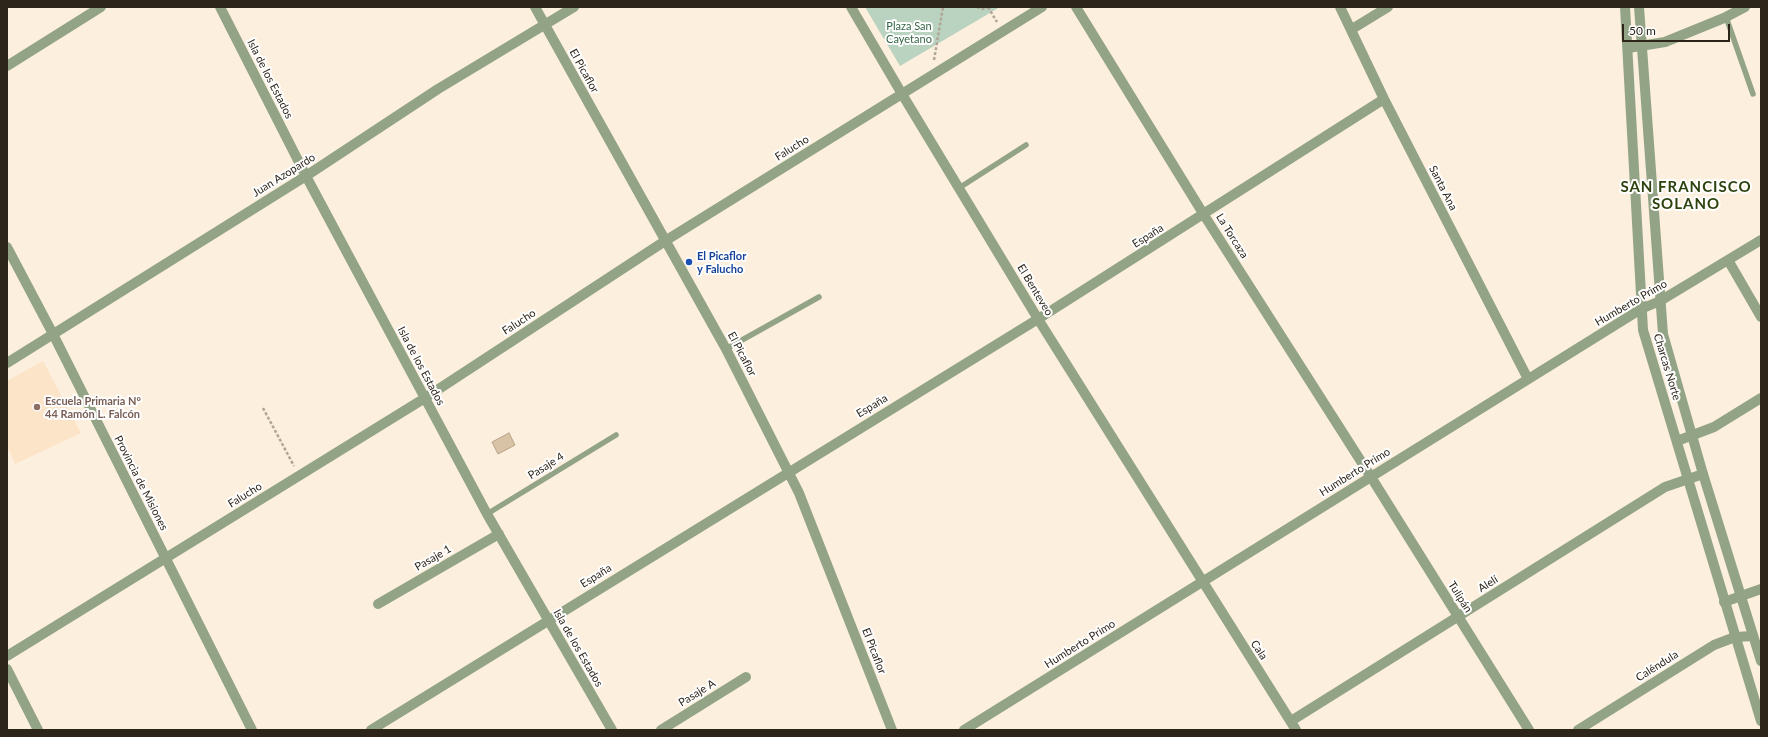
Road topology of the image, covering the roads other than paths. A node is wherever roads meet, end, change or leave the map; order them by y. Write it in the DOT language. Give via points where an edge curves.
graph roads {
  1 [pos="101,7"];
  2 [pos="220,7"];
  3 [pos="535,7"];
  4 [pos="574,7"];
  5 [pos="851,7"];
  6 [pos="1042,7"];
  7 [pos="1076,7"];
  8 [pos="1340,7"];
  9 [pos="1388,7"];
  10 [pos="1625,7"];
  11 [pos="1639,7"];
  12 [pos="1745,7"];
  13 [pos="1726,17"];
  14 [pos="545,25"];
  15 [pos="1352,29"];
  16 [pos="1642,46"];
  17 [pos="1628,48"];
  18 [pos="7,66"];
  19 [pos="902,94"];
  20 [pos="1753,94"];
  21 [pos="1384,99"];
  22 [pos="1026,145"];
  23 [pos="306,176"];
  24 [pos="959,188"];
  25 [pos="1204,214"];
  26 [pos="1761,240"];
  27 [pos="665,241"];
  28 [pos="7,247"];
  29 [pos="1728,260"];
  30 [pos="819,297"];
  31 [pos="1660,301"];
  32 [pos="1642,309"];
  33 [pos="1761,317"];
  34 [pos="1038,319"];
  35 [pos="53,334"];
  36 [pos="726,349"];
  37 [pos="7,363"];
  38 [pos="1528,379"];
  39 [pos="425,398"];
  40 [pos="1761,398"];
  41 [pos="616,435"];
  42 [pos="1691,436"];
  43 [pos="1677,441"];
  44 [pos="788,472"];
  45 [pos="1703,474"];
  46 [pos="1371,476"];
  47 [pos="1687,479"];
  48 [pos="487,514"];
  49 [pos="499,534"];
  50 [pos="165,558"];
  51 [pos="1202,582"];
  52 [pos="1761,589"];
  53 [pos="1742,597"];
  54 [pos="1724,602"];
  55 [pos="378,604"];
  56 [pos="1458,617"];
  57 [pos="548,620"];
  58 [pos="1753,636"];
  59 [pos="1735,637"];
  60 [pos="7,656"];
  61 [pos="1761,661"];
  62 [pos="7,670"];
  63 [pos="746,677"];
  64 [pos="1761,721"];
  65 [pos="1293,726"];
  66 [pos="38,730"];
  67 [pos="252,730"];
  68 [pos="371,730"];
  69 [pos="612,730"];
  70 [pos="661,730"];
  71 [pos="892,730"];
  72 [pos="964,730"];
  73 [pos="1529,730"];
  74 [pos="1578,730"];
  1 -- 18 [label="street"];
  2 -- 23 [label="street, Isla de los Estados"];
  3 -- 14 [label="street, El Picaflor"];
  4 -- 14 [label="street, Juan Azopardo"];
  5 -- 19 [label="street, El Benteveo"];
  6 -- 19 [label="street, Falucho"];
  7 -- 25 [label="street, La Torcaza"];
  8 -- 15 [label="street, Santa Ana"];
  9 -- 15 [label="street"];
  10 -- 17 [label="street, Charcas Norte"];
  11 -- 16 [label="street, Charcas Norte"];
  12 -- 13 [label="street"];
  13 -- 16 [label="street" via="1665,42"];
  13 -- 20 [label="lane"];
  14 -- 23 [label="street, Juan Azopardo" via="438,89"];
  14 -- 27 [label="street, El Picaflor"];
  15 -- 21 [label="street, Santa Ana"];
  16 -- 17 [label="street"];
  16 -- 31 [label="street, Charcas Norte"];
  17 -- 32 [label="street, Charcas Norte"];
  19 -- 24 [label="street, El Benteveo"];
  19 -- 27 [label="street, Falucho"];
  21 -- 25 [label="street, España"];
  21 -- 38 [label="street, Santa Ana"];
  22 -- 24 [label="lane"];
  23 -- 35 [label="street, Juan Azopardo"];
  23 -- 39 [label="street, Isla de los Estados"];
  24 -- 34 [label="street, El Benteveo"];
  25 -- 34 [label="street, España"];
  25 -- 46 [label="street, La Torcaza"];
  26 -- 29 [label="street, Humberto Primo"];
  27 -- 36 [label="street, El Picaflor"];
  27 -- 39 [label="street, Falucho"];
  28 -- 35 [label="street, Provincia de Misiones"];
  29 -- 31 [label="street, Humberto Primo"];
  29 -- 33 [label="street"];
  30 -- 36 [label="lane"];
  31 -- 32 [label="street, Humberto Primo"];
  31 -- 42 [label="street, Charcas Norte" via="1662,334"];
  32 -- 38 [label="street, Humberto Primo"];
  32 -- 43 [label="street, Charcas Norte" via="1646,340"];
  34 -- 44 [label="street, España"];
  34 -- 51 [label="street, El Benteveo"];
  35 -- 37 [label="street, Juan Azopardo"];
  35 -- 50 [label="street, Provincia de Misiones"];
  36 -- 44 [label="street, El Picaflor"];
  38 -- 46 [label="street, Humberto Primo"];
  39 -- 48 [label="street, Isla de los Estados"];
  39 -- 50 [label="street, Falucho"];
  40 -- 42 [label="street" via="1714,427"];
  41 -- 48 [label="lane, Pasaje 4"];
  42 -- 43 [label="street"];
  42 -- 45 [label="street, Charcas Norte"];
  43 -- 47 [label="street, Charcas Norte"];
  44 -- 57 [label="street, España"];
  44 -- 71 [label="street, El Picaflor" via="799,493"];
  45 -- 47 [label="street, Alelí"];
  45 -- 53 [label="street, Charcas Norte"];
  46 -- 51 [label="street, Humberto Primo"];
  46 -- 56 [label="street, Tulipán"];
  47 -- 54 [label="street, Charcas Norte"];
  47 -- 56 [label="street, Alelí" via="1665,487"];
  48 -- 49 [label="street, Isla de los Estados"];
  49 -- 55 [label="street, Pasaje 1"];
  49 -- 57 [label="street, Isla de los Estados"];
  50 -- 60 [label="street, Falucho"];
  50 -- 67 [label="street, Provincia de Misiones"];
  51 -- 65 [label="street, Cala"];
  51 -- 72 [label="street, Humberto Primo"];
  52 -- 53 [label="street"];
  53 -- 54 [label="street"];
  53 -- 58 [label="street, Charcas Norte"];
  54 -- 59 [label="street, Charcas Norte"];
  56 -- 65 [label="street, Alelí"];
  56 -- 73 [label="street, Tulipán"];
  57 -- 68 [label="street, España"];
  57 -- 69 [label="street, Isla de los Estados"];
  58 -- 59 [label="street, Caléndula"];
  58 -- 61 [label="street, Charcas Norte"];
  59 -- 64 [label="street, Charcas Norte"];
  59 -- 74 [label="street, Caléndula" via="1714,644"];
  62 -- 66 [label="street"];
  63 -- 70 [label="street, Pasaje A"];
}
